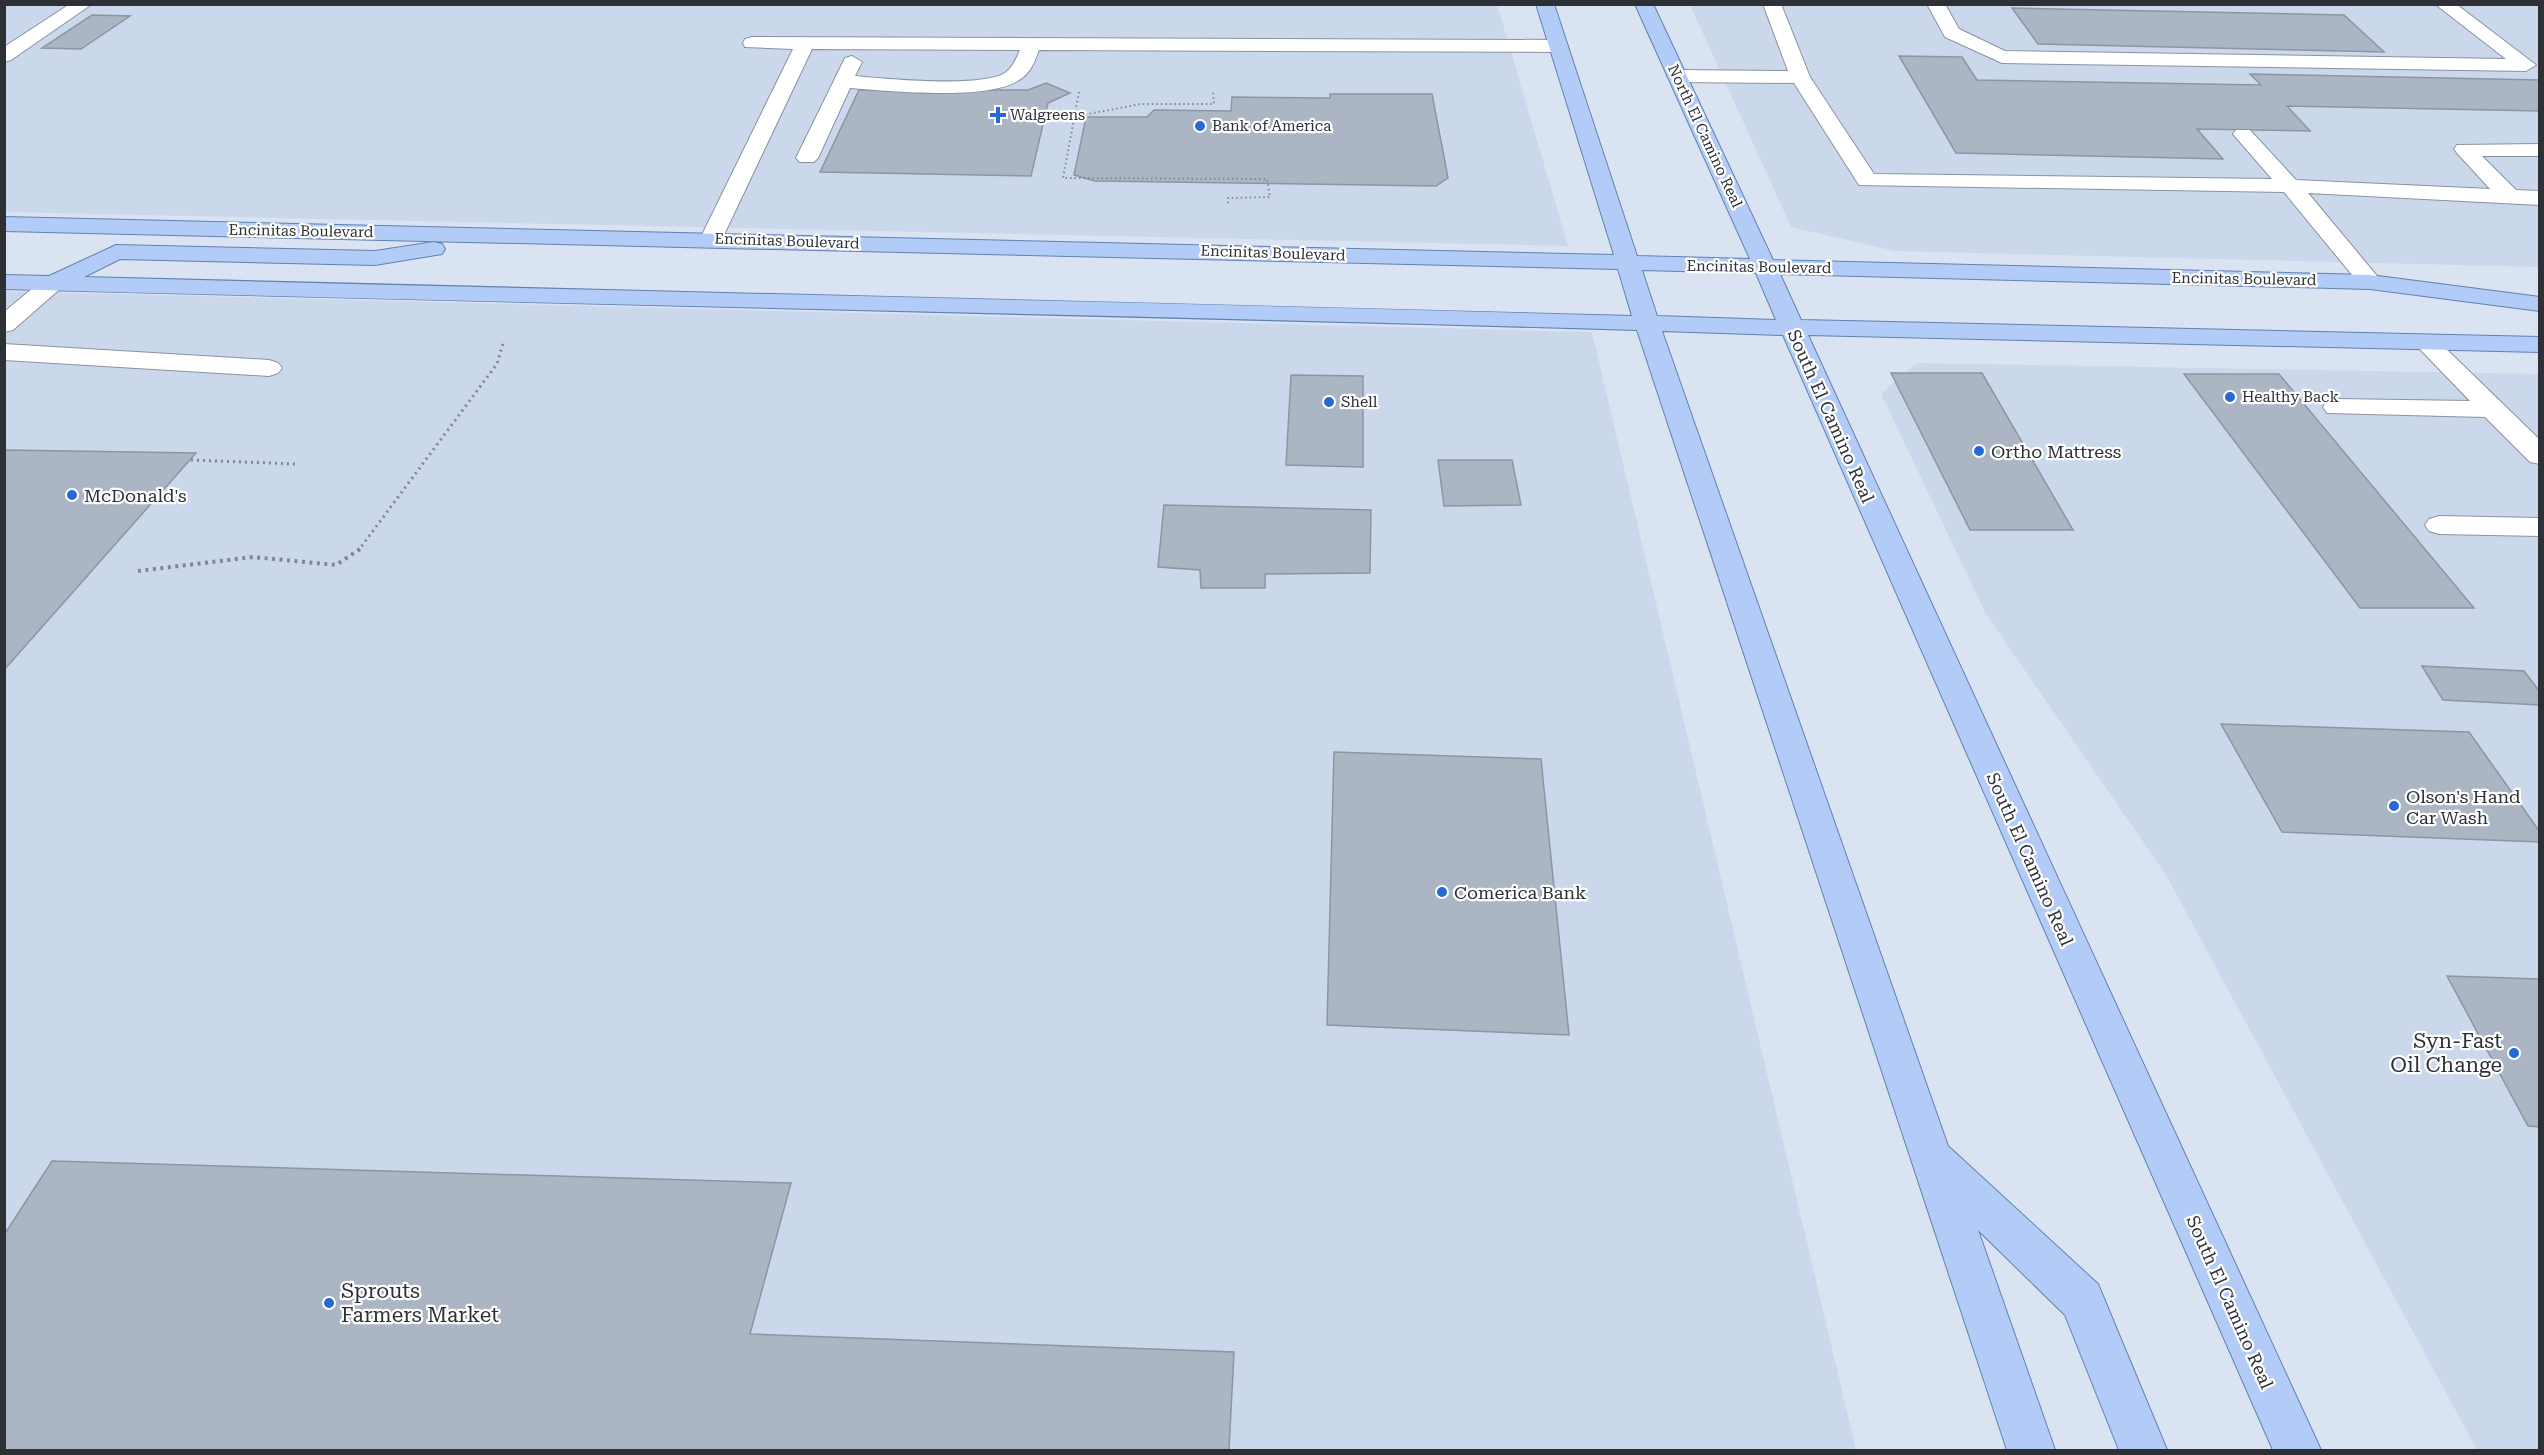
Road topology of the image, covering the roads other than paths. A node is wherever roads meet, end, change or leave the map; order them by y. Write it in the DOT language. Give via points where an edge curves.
graph roads {
  1 [pos="83,4"];
  2 [pos="1545,4"];
  3 [pos="1644,4"];
  4 [pos="1772,4"];
  5 [pos="1936,4"];
  6 [pos="2444,4"];
  7 [pos="752,43"];
  8 [pos="805,44"];
  9 [pos="860,44"];
  10 [pos="1031,44"];
  11 [pos="1559,46"];
  12 [pos="4,56"];
  13 [pos="1677,76"];
  14 [pos="1800,77"];
  15 [pos="843,81"];
  16 [pos="2243,134"];
  17 [pos="2540,150"];
  18 [pos="807,158"];
  19 [pos="2290,186"];
  20 [pos="2510,197"];
  21 [pos="2540,198"];
  22 [pos="4,224"];
  23 [pos="530,235"];
  24 [pos="711,239"];
  25 [pos="1628,264"];
  26 [pos="1765,267"];
  27 [pos="4,282"];
  28 [pos="2370,282"];
  29 [pos="53,283"];
  30 [pos="2540,304"];
  31 [pos="1647,323"];
  32 [pos="4,325"];
  33 [pos="1792,327"];
  34 [pos="2426,343"];
  35 [pos="2540,345"];
  36 [pos="4,352"];
  37 [pos="269,368"];
  38 [pos="2336,407"];
  39 [pos="2492,409"];
  40 [pos="2540,456"];
  41 [pos="2439,525"];
  42 [pos="2540,527"];
  43 [pos="1934,1158"];
  44 [pos="2031,1450"];
  45 [pos="2143,1450"];
  46 [pos="2297,1450"];
  1 -- 12 [label="lane"];
  2 -- 11 [label="main road"];
  3 -- 13 [label="main road, North El Camino Real"];
  4 -- 14 [label="lane"];
  5 -- 6 [label="lane" via="1952,33 2002,57 2526,65"];
  7 -- 8 [label="lane"];
  8 -- 9 [label="lane"];
  8 -- 24 [label="lane"];
  9 -- 10 [label="lane"];
  9 -- 15 [label="lane"];
  10 -- 11 [label="lane"];
  10 -- 15 [label="lane" via="1024,66 1006,80 979,84"];
  11 -- 25 [label="main road"];
  13 -- 14 [label="lane"];
  13 -- 26 [label="main road, North El Camino Real"];
  14 -- 19 [label="lane" via="1867,180"];
  15 -- 18 [label="lane"];
  16 -- 19 [label="lane"];
  17 -- 20 [label="lane" via="2464,149"];
  19 -- 20 [label="lane"];
  19 -- 28 [label="lane"];
  20 -- 21 [label="lane"];
  22 -- 23 [label="main road, Encinitas Boulevard"];
  23 -- 24 [label="main road, Encinitas Boulevard"];
  23 -- 29 [label="main road" via="375,258 116,252"];
  24 -- 25 [label="main road, Encinitas Boulevard"];
  25 -- 26 [label="main road, Encinitas Boulevard"];
  25 -- 31 [label="main road"];
  26 -- 28 [label="main road, Encinitas Boulevard"];
  26 -- 33 [label="main road, South El Camino Real"];
  27 -- 29 [label="main road"];
  28 -- 30 [label="main road, Encinitas Boulevard"];
  29 -- 31 [label="main road"];
  29 -- 32 [label="lane"];
  31 -- 33 [label="main road"];
  31 -- 43 [label="main road"];
  33 -- 34 [label="main road"];
  33 -- 46 [label="main road, South El Camino Real"];
  34 -- 35 [label="main road"];
  34 -- 39 [label="lane"];
  36 -- 37 [label="lane"];
  38 -- 39 [label="lane"];
  39 -- 40 [label="lane"];
  41 -- 42 [label="lane"];
  43 -- 44 [label="main road"];
  43 -- 45 [label="main road" via="2082,1300"];
}
